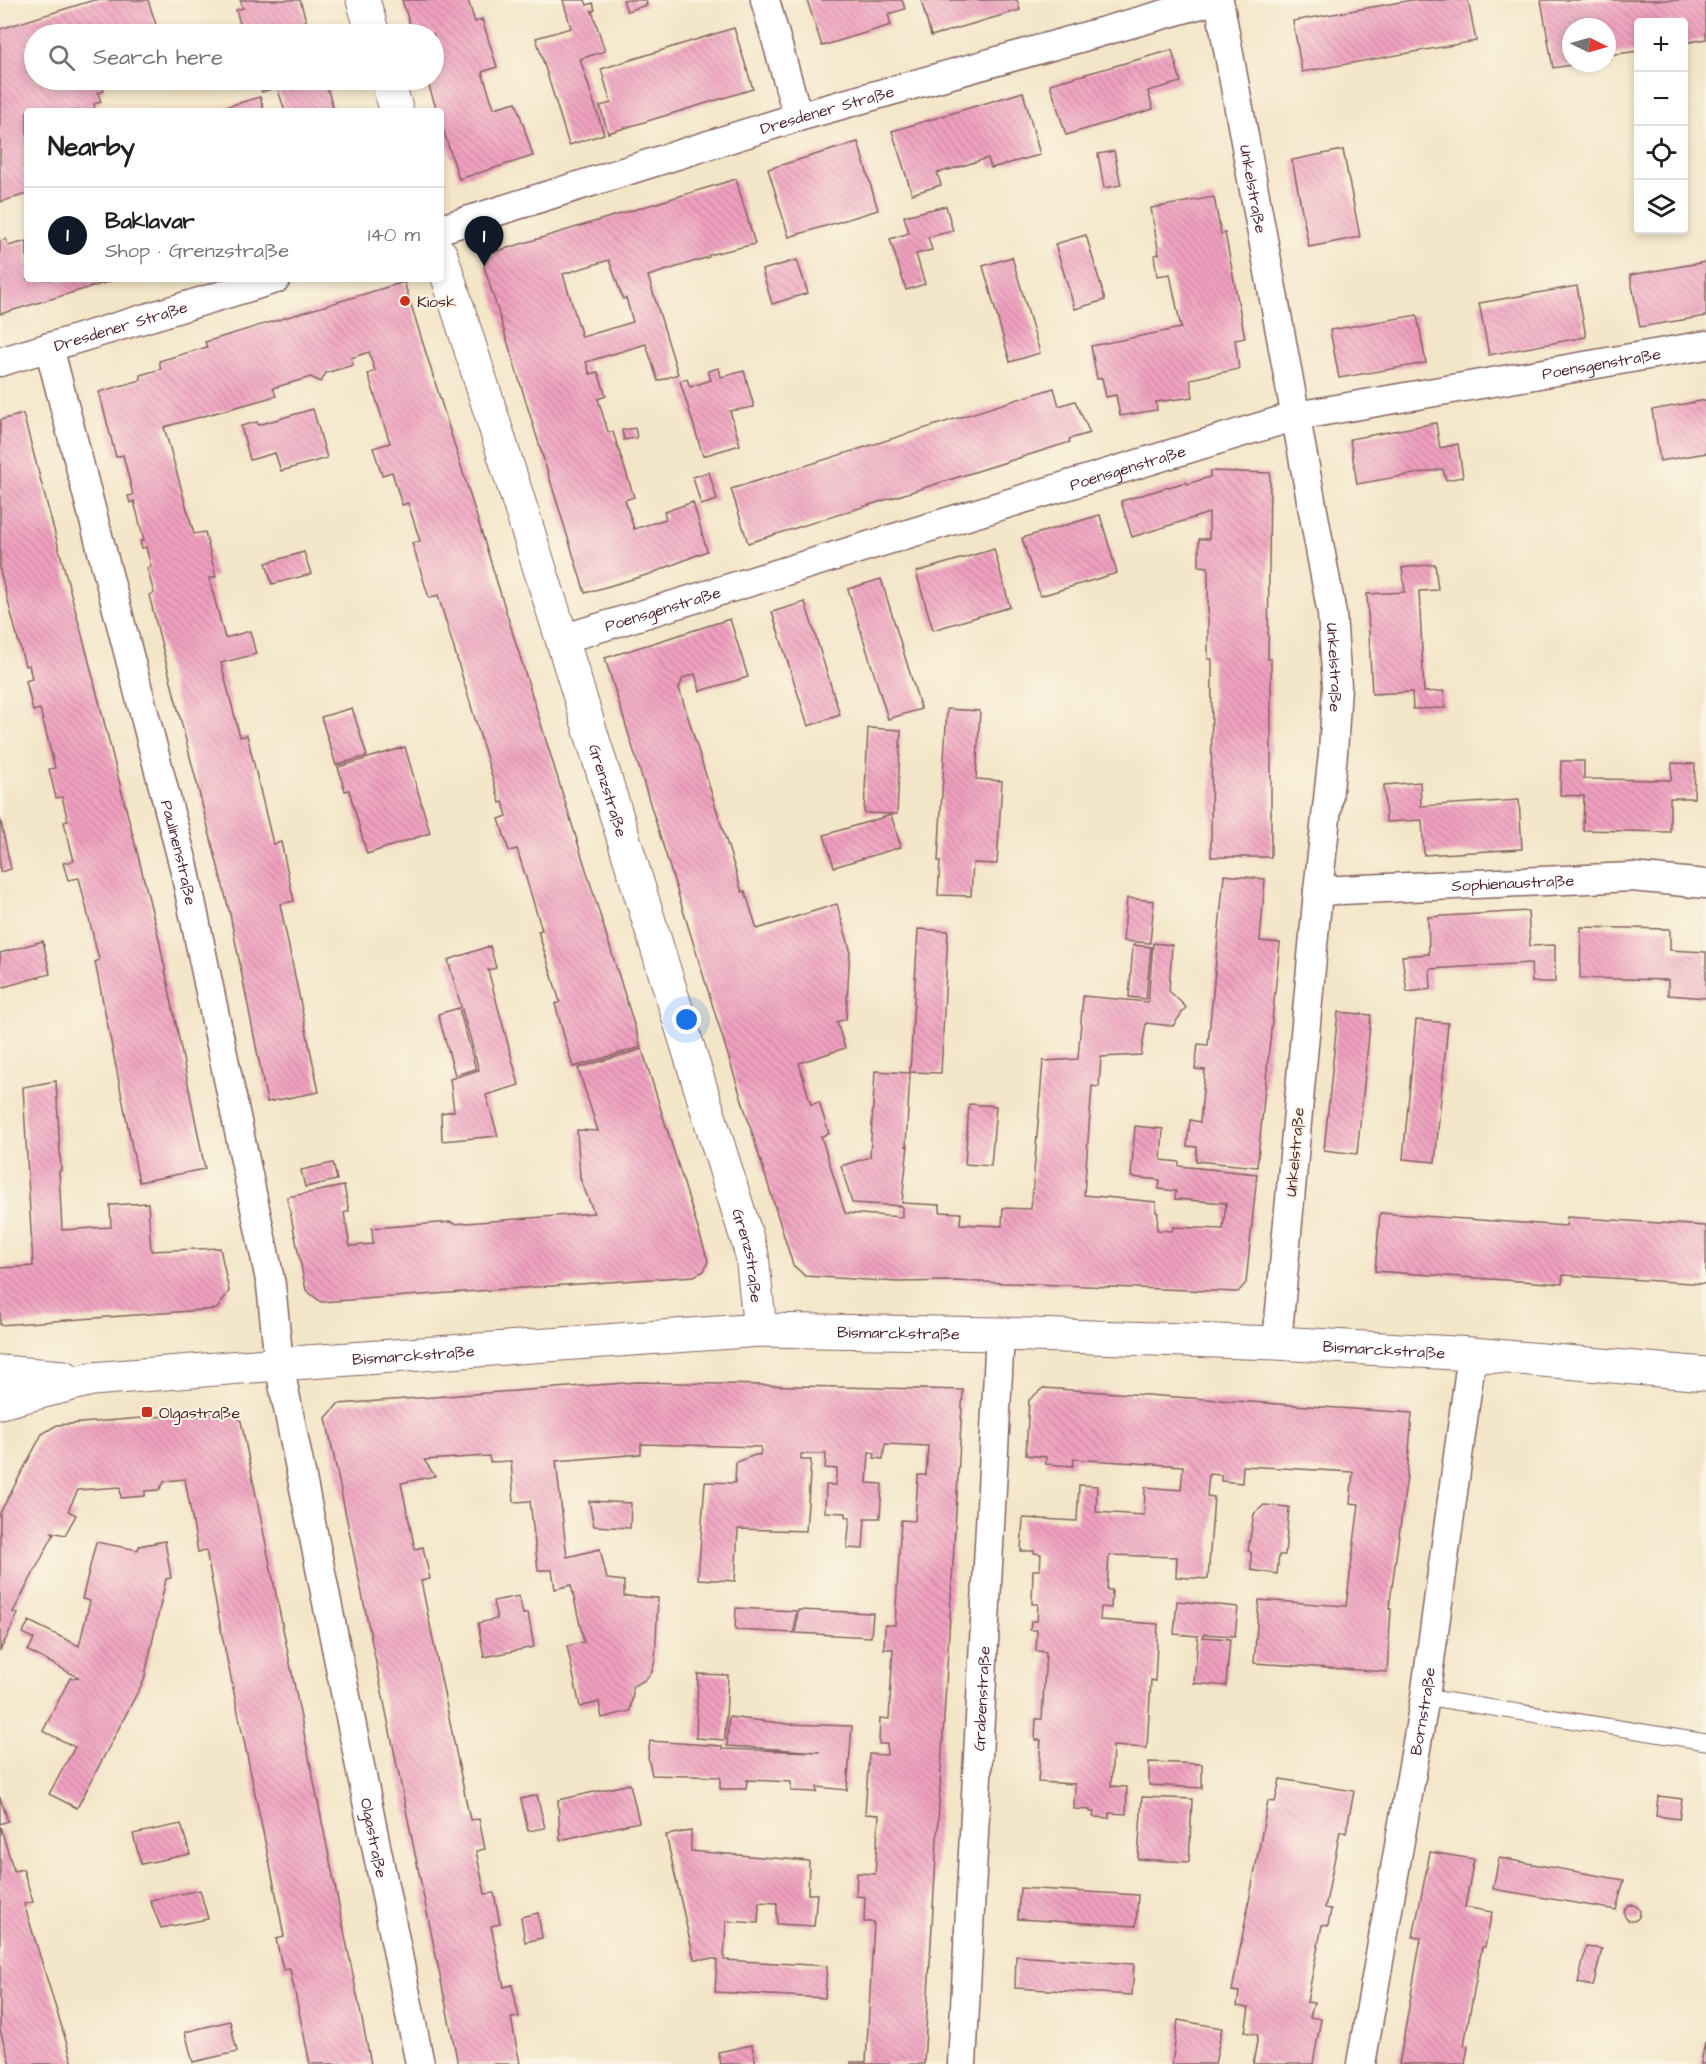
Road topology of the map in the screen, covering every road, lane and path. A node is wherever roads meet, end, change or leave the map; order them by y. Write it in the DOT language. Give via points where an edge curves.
graph roads {
  1 [pos="363,0"];
  2 [pos="765,0"];
  3 [pos="1217,0"];
  4 [pos="370,24"];
  5 [pos="390,90"];
  6 [pos="396,108"];
  7 [pos="798,117"];
  8 [pos="444,228"];
  9 [pos="444,265"];
  10 [pos="266,282"];
  11 [pos="1706,345"];
  12 [pos="49,347"];
  13 [pos="0,362"];
  14 [pos="1296,416"];
  15 [pos="562,639"];
  16 [pos="1706,885"];
  17 [pos="1318,891"];
  18 [pos="760,1330"];
  19 [pos="999,1334"];
  20 [pos="1277,1343"];
  21 [pos="1472,1354"];
  22 [pos="279,1364"];
  23 [pos="0,1372"];
  24 [pos="1706,1374"];
  25 [pos="92,1379"];
  26 [pos="0,1402"];
  27 [pos="1425,1697"];
  28 [pos="1706,1742"];
  29 [pos="420,2064"];
  30 [pos="962,2064"];
  31 [pos="1361,2064"];
  1 -- 4 [label="main road"];
  2 -- 7 [label="street"];
  3 -- 7 [label="street, Dresdener Straße"];
  3 -- 14 [label="street, Unkelstraße"];
  5 -- 6 [label="main road"];
  7 -- 8 [label="street, Dresdener Straße"];
  9 -- 15 [label="main road, Grenzstraße"];
  10 -- 12 [label="street, Dresdener Straße"];
  11 -- 14 [label="street, Poensgenstraße"];
  12 -- 13 [label="street, Dresdener Straße"];
  12 -- 22 [label="street, Paulinenstraße" via="184,867 271,1285"];
  14 -- 15 [label="street, Poensgenstraße"];
  14 -- 17 [label="street, Unkelstraße" via="1332,614 1337,686 1334,753"];
  15 -- 18 [label="main road, Grenzstraße" via="752,1255"];
  16 -- 17 [label="street, Sophienaustraße" via="1632,878"];
  17 -- 20 [label="street, Unkelstraße"];
  18 -- 19 [label="main road, Bismarckstraße"];
  18 -- 22 [label="main road, Bismarckstraße"];
  19 -- 20 [label="main road, Bismarckstraße"];
  19 -- 30 [label="street, Grabenstraße"];
  20 -- 21 [label="main road, Bismarckstraße"];
  21 -- 24 [label="main road, Bismarckstraße"];
  21 -- 27 [label="street, Bornstraße"];
  22 -- 25 [label="main road, Bismarckstraße"];
  22 -- 29 [label="street, Olgastraße"];
  23 -- 25 [label="main road, Bismarckstraße"];
  25 -- 26 [label="main road, Bismarckstraße"];
  27 -- 28 [label="lane"];
  27 -- 31 [label="street, Bornstraße"];
}
